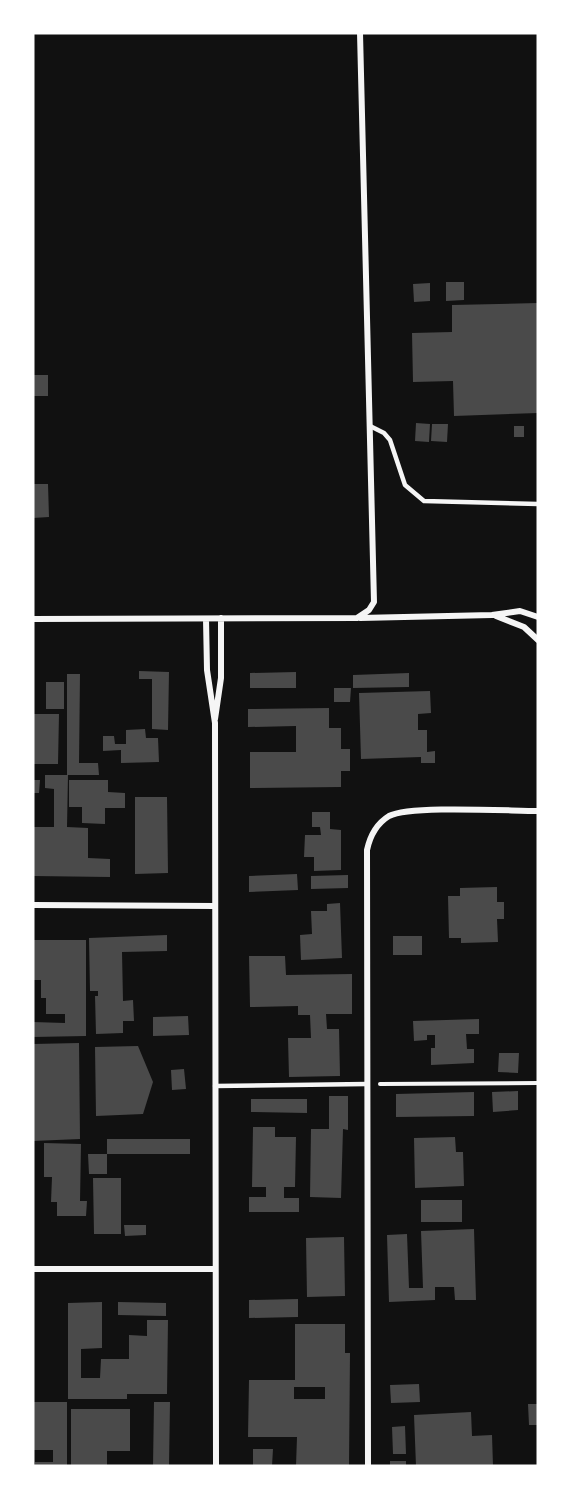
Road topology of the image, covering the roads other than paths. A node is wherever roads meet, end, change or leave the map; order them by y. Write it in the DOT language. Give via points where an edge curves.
graph roads {
  1 [pos="360,33"];
  2 [pos="369,426"];
  3 [pos="538,504"];
  4 [pos="492,615"];
  5 [pos="360,616"];
  6 [pos="538,617"];
  7 [pos="221,618"];
  8 [pos="33,619"];
  9 [pos="206,619"];
  10 [pos="538,640"];
  11 [pos="214,723"];
  12 [pos="538,811"];
  13 [pos="33,905"];
  14 [pos="215,906"];
  15 [pos="367,1084"];
  16 [pos="215,1086"];
  17 [pos="33,1269"];
  18 [pos="215,1269"];
  19 [pos="216,1466"];
  20 [pos="368,1466"];
  1 -- 2 [label="street"];
  2 -- 3 [label="lane" via="390,440 405,485 424,501"];
  2 -- 5 [label="street" via="374,602"];
  4 -- 5 [label="street"];
  4 -- 6 [label="street" via="520,611"];
  4 -- 10 [label="street" via="524,627"];
  5 -- 7 [label="street"];
  7 -- 9 [label="street"];
  7 -- 11 [label="street" via="221,678"];
  8 -- 9 [label="street"];
  9 -- 11 [label="street"];
  11 -- 14 [label="street"];
  12 -- 15 [label="street" via="406,811 389,817 375,830 367,850"];
  13 -- 14 [label="street"];
  14 -- 16 [label="street"];
  15 -- 16 [label="lane"];
  15 -- 20 [label="street"];
  16 -- 18 [label="street"];
  17 -- 18 [label="street"];
  18 -- 19 [label="street"];
}
